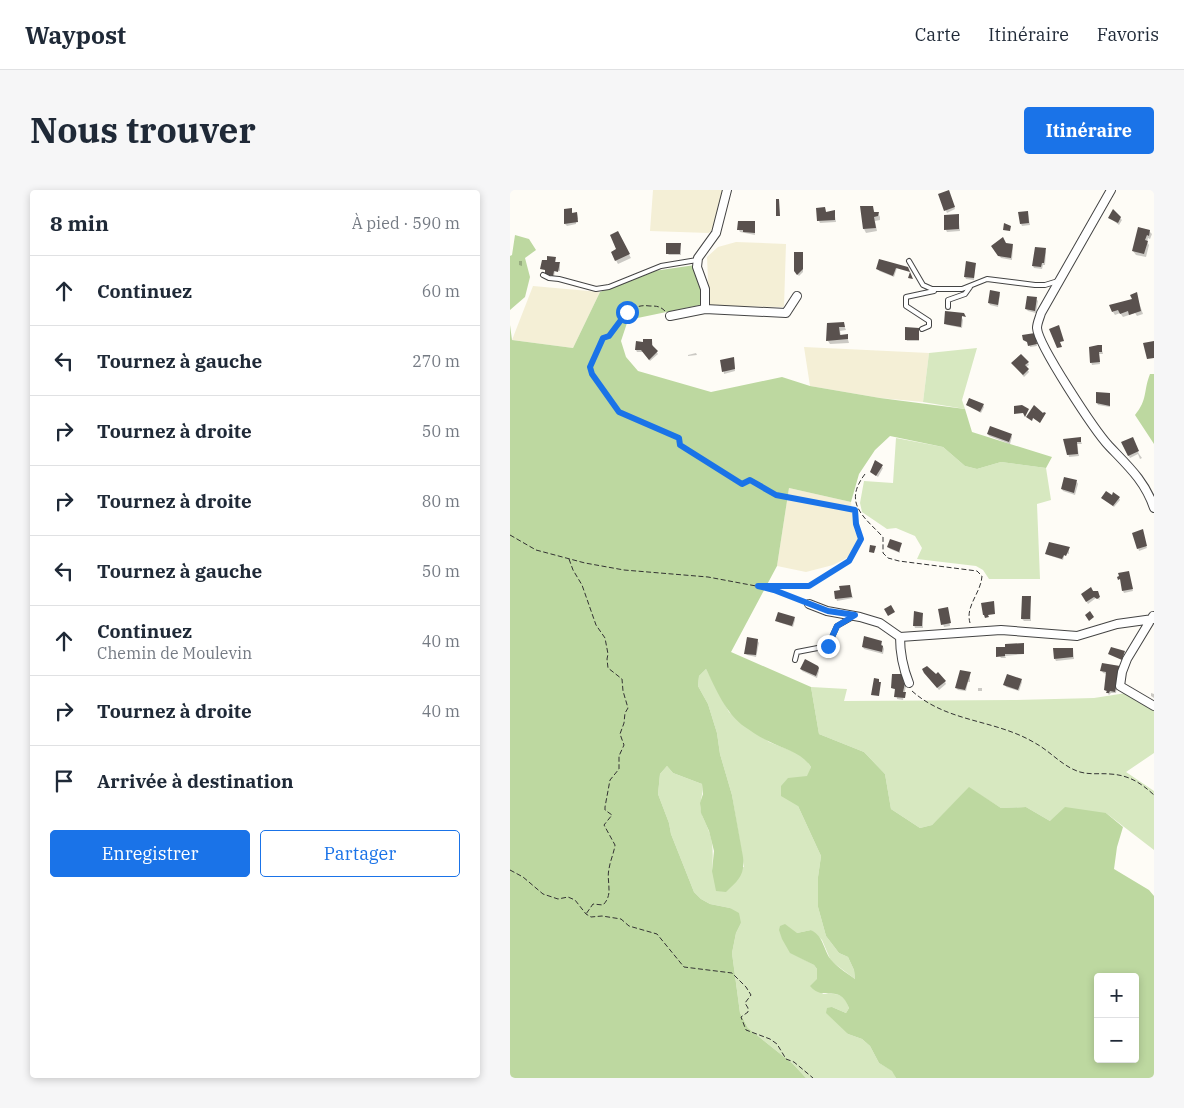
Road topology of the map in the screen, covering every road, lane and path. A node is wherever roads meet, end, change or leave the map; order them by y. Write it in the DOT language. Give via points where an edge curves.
graph roads {
  1 [pos="728,190"];
  2 [pos="1111,190"];
  3 [pos="697,260"];
  4 [pos="909,261"];
  5 [pos="543,276"];
  6 [pos="1060,280"];
  7 [pos="970,287"];
  8 [pos="939,290"];
  9 [pos="797,296"];
  10 [pos="948,307"];
  11 [pos="705,310"];
  12 [pos="670,316"];
  13 [pos="922,329"];
  14 [pos="865,474"];
  15 [pos="1154,508"];
  16 [pos="510,535"];
  17 [pos="569,559"];
  18 [pos="758,586"];
  19 [pos="809,604"];
  20 [pos="855,615"];
  21 [pos="1153,617"];
  22 [pos="972,632"];
  23 [pos="900,637"];
  24 [pos="795,660"];
  25 [pos="909,683"];
  26 [pos="1154,706"];
  27 [pos="1154,795"];
  28 [pos="510,870"];
  29 [pos="586,914"];
  30 [pos="813,1078"];
  1 -- 3 [label="street" via="716,233"];
  2 -- 6 [label="street"];
  3 -- 5 [label="lane" via="661,266 596,289"];
  3 -- 11 [label="street" via="705,289"];
  4 -- 8 [label="lane" via="923,285"];
  6 -- 7 [label="lane" via="1041,286 987,279"];
  6 -- 15 [label="street" via="1041,313 1037,327 1042,342 1105,441 1142,482"];
  7 -- 8 [label="lane"];
  7 -- 10 [label="lane" via="965,294 948,300"];
  8 -- 13 [label="lane" via="906,297 906,306 929,320 929,326"];
  9 -- 11 [label="street" via="786,314"];
  11 -- 12 [label="street"];
  12 -- 18 [label="path" via="661,307 644,305 627,312 609,336 603,338 590,367 619,412 679,438 680,445 742,484 750,480 776,495 855,510 861,539 849,561 809,586"];
  14 -- 22 [label="path" via="860,480 855,504 883,537 883,553 888,558 898,562 977,571 982,576 968,619"];
  16 -- 17 [label="path" via="536,550"];
  17 -- 18 [label="path" via="624,570 708,577"];
  17 -- 29 [label="path" via="596,625 605,638 608,668 622,679 628,708 620,734 624,745 618,756 619,768 610,780 605,804 605,810 612,815 604,825 615,845 608,870 609,895 603,905 593,904"];
  18 -- 19 [label="path"];
  19 -- 20 [label="street"];
  20 -- 23 [label="street" via="880,623"];
  20 -- 24 [label="lane" via="837,626 828,646 798,652"];
  21 -- 22 [label="street" via="1077,636 1001,630"];
  21 -- 26 [label="street" via="1127,659 1120,686"];
  22 -- 23 [label="street"];
  23 -- 25 [label="street" via="900,652"];
  25 -- 27 [label="path" via="913,691 931,706 1035,742 1078,771 1092,775 1126,776"];
  28 -- 29 [label="path" via="543,894 575,900"];
  29 -- 30 [label="path" via="621,919 629,926 657,934 684,968 732,973 751,994 745,1003 748,1012 741,1017 746,1030 778,1044 786,1059"];
}
